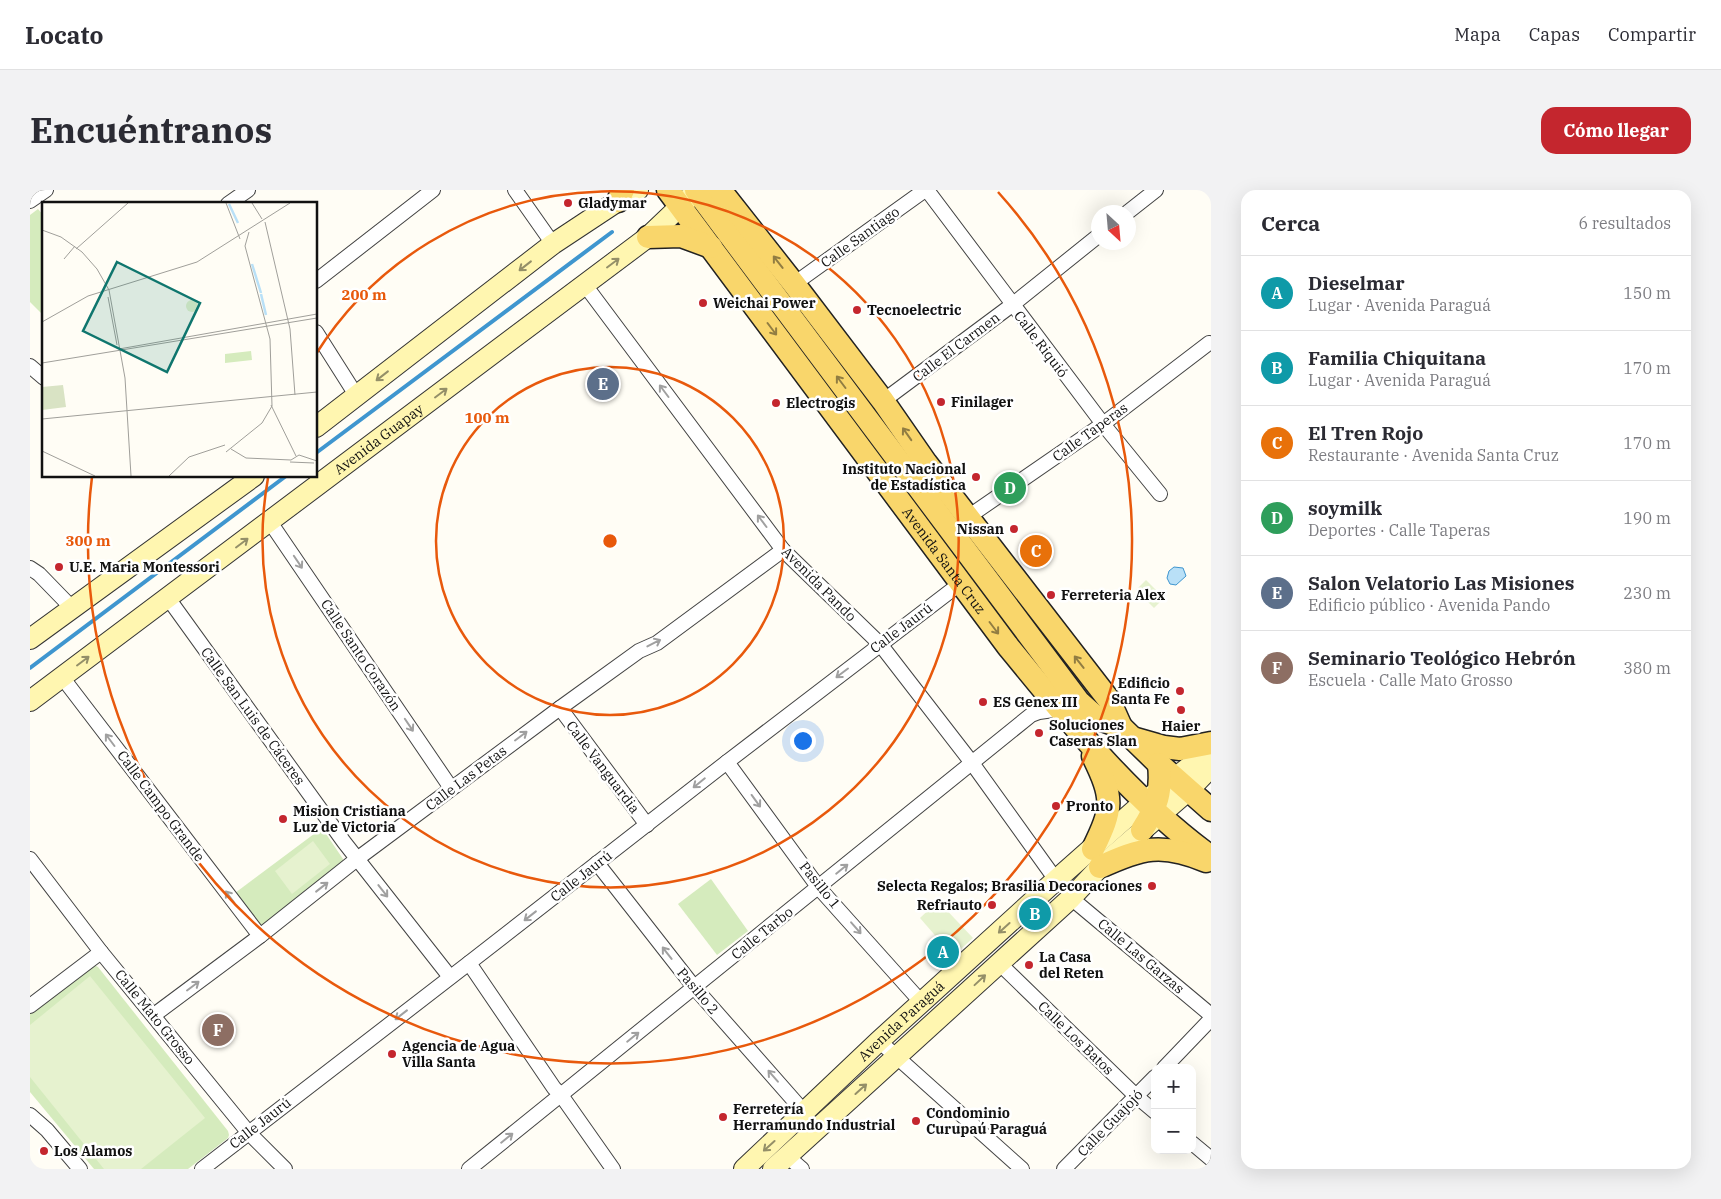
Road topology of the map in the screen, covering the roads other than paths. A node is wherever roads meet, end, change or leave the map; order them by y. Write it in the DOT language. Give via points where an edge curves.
graph roads {
  1 [pos="46,190"];
  2 [pos="248,190"];
  3 [pos="433,190"];
  4 [pos="514,190"];
  5 [pos="638,190"];
  6 [pos="926,190"];
  7 [pos="1156,190"];
  8 [pos="702,191"];
  9 [pos="621,195"];
  10 [pos="230,199"];
  11 [pos="734,200"];
  12 [pos="30,201"];
  13 [pos="673,201"];
  14 [pos="1136,206"];
  15 [pos="694,224"];
  16 [pos="648,237"];
  17 [pos="1091,242"];
  18 [pos="553,244"];
  19 [pos="712,248"];
  20 [pos="318,279"];
  21 [pos="794,284"];
  22 [pos="585,285"];
  23 [pos="1012,306"];
  24 [pos="318,335"];
  25 [pos="1209,343"];
  26 [pos="30,366"];
  27 [pos="42,376"];
  28 [pos="356,396"];
  29 [pos="884,401"];
  30 [pos="1103,424"];
  31 [pos="318,425"];
  32 [pos="926,463"];
  33 [pos="251,478"];
  34 [pos="1160,494"];
  35 [pos="968,517"];
  36 [pos="270,522"];
  37 [pos="783,550"];
  38 [pos="967,554"];
  39 [pos="30,568"];
  40 [pos="961,583"];
  41 [pos="168,598"];
  42 [pos="73,609"];
  43 [pos="30,639"];
  44 [pos="880,644"];
  45 [pos="62,677"];
  46 [pos="30,700"];
  47 [pos="560,708"];
  48 [pos="1060,710"];
  49 [pos="1082,733"];
  50 [pos="1127,733"];
  51 [pos="1211,743"];
  52 [pos="1211,750"];
  53 [pos="727,762"];
  54 [pos="972,763"];
  55 [pos="1211,767"];
  56 [pos="451,788"];
  57 [pos="1168,794"];
  58 [pos="1211,810"];
  59 [pos="647,825"];
  60 [pos="1142,830"];
  61 [pos="1211,857"];
  62 [pos="357,858"];
  63 [pos="1096,858"];
  64 [pos="30,859"];
  65 [pos="597,863"];
  66 [pos="1211,864"];
  67 [pos="1056,880"];
  68 [pos="820,888"];
  69 [pos="1070,898"];
  70 [pos="260,936"];
  71 [pos="101,952"];
  72 [pos="469,963"];
  73 [pos="999,963"];
  74 [pos="450,977"];
  75 [pos="694,988"];
  76 [pos="922,1003"];
  77 [pos="30,1006"];
  78 [pos="154,1015"];
  79 [pos="1211,1015"];
  80 [pos="1211,1020"];
  81 [pos="880,1041"];
  82 [pos="896,1057"];
  83 [pos="1168,1064"];
  84 [pos="1151,1081"];
  85 [pos="561,1095"];
  86 [pos="1136,1096"];
  87 [pos="1151,1109"];
  88 [pos="805,1113"];
  89 [pos="31,1116"];
  90 [pos="248,1132"];
  91 [pos="1196,1146"];
  92 [pos="1211,1159"];
  93 [pos="780,1162"];
  94 [pos="80,1169"];
  95 [pos="202,1169"];
  96 [pos="285,1169"];
  97 [pos="469,1169"];
  98 [pos="613,1169"];
  99 [pos="744,1169"];
  100 [pos="802,1169"];
  101 [pos="1022,1169"];
  102 [pos="1064,1169"];
  1 -- 12 [label="street"];
  2 -- 10 [label="street"];
  3 -- 20 [label="street"];
  4 -- 18 [label="street"];
  5 -- 9 [label="main road"];
  6 -- 21 [label="street, Calle Santiago"];
  6 -- 23 [label="street, Calle Riquió"];
  7 -- 14 [label="street"];
  8 -- 11 [label="main road, Avenida Santa Cruz"];
  8 -- 13 [label="main road, Avenida Guapay"];
  8 -- 15 [label="main road"];
  38 -- 8 [label="main road, Avenida Santa Cruz, one-way"];
  9 -- 18 [label="main road"];
  21 -- 11 [label="main road, Avenida Santa Cruz, one-way"];
  13 -- 15 [label="main road, Avenida Santa Cruz"];
  13 -- 16 [label="main road, Avenida Guapay"];
  15 -- 19 [label="main road, Avenida Santa Cruz"];
  16 -- 19 [label="main road" via="681,236"];
  22 -- 16 [label="main road, Avenida Guapay, one-way"];
  17 -- 23 [label="street, Calle El Carmen"];
  18 -- 28 [label="main road, one-way"];
  19 -- 40 [label="main road, Avenida Santa Cruz, one-way"];
  21 -- 29 [label="main road, Avenida Santa Cruz"];
  36 -- 22 [label="main road, Avenida Guapay, one-way"];
  37 -- 22 [label="street, Avenida Pando, one-way"];
  23 -- 29 [label="street, Calle El Carmen"];
  23 -- 30 [label="street, Calle Riquió"];
  24 -- 28 [label="street"];
  25 -- 30 [label="street, Calle Taperas"];
  26 -- 27 [label="street"];
  28 -- 31 [label="main road"];
  32 -- 29 [label="main road, Avenida Santa Cruz, one-way"];
  30 -- 34 [label="street, Calle Riquió"];
  30 -- 35 [label="street, Calle Taperas"];
  32 -- 35 [label="main road, Avenida Santa Cruz"];
  32 -- 38 [label="main road"];
  33 -- 42 [label="main road"];
  50 -- 35 [label="main road, Avenida Santa Cruz, one-way" via="1109,700"];
  41 -- 36 [label="main road, Avenida Guapay, one-way"];
  36 -- 56 [label="street, Calle Santo Corazón, one-way"];
  37 -- 44 [label="street, Avenida Pando"];
  47 -- 37 [label="street, Calle Las Petas, one-way" via="639,650 657,643"];
  38 -- 50 [label="main road, Avenida Santa Cruz" via="1079,702 1097,718"];
  39 -- 42 [label="street"];
  40 -- 44 [label="street, Calle Jaurú"];
  40 -- 48 [label="main road, Avenida Santa Cruz, one-way"];
  45 -- 41 [label="main road, Avenida Guapay, one-way"];
  41 -- 62 [label="street, Calle San Luis de Cáceres"];
  42 -- 43 [label="main road"];
  44 -- 53 [label="street, Calle Jaurú, one-way"];
  44 -- 54 [label="street, Avenida Pando"];
  45 -- 46 [label="main road, Avenida Guapay"];
  70 -- 45 [label="street, Calle Campo Grande, one-way"];
  56 -- 47 [label="street, Calle Las Petas, one-way"];
  47 -- 59 [label="street, Calle Vanguardia"];
  48 -- 49 [label="main road, Avenida Santa Cruz"];
  48 -- 54 [label="street, Calle Tarbo" via="1031,716"];
  49 -- 57 [label="main road, Avenida Santa Cruz"];
  49 -- 63 [label="main road" via="1106,785 1109,802"];
  50 -- 51 [label="main road" via="1164,747 1180,749"];
  50 -- 57 [label="main road, Avenida Santa Cruz"];
  52 -- 57 [label="main road"];
  53 -- 59 [label="street, Calle Jaurú, one-way"];
  53 -- 68 [label="street, Pasillo 1, one-way"];
  54 -- 67 [label="street, Avenida Pando"];
  68 -- 54 [label="street, Calle Tarbo, one-way"];
  55 -- 57 [label="main road"];
  56 -- 62 [label="street, Calle Las Petas"];
  57 -- 58 [label="main road"];
  57 -- 60 [label="main road"];
  57 -- 61 [label="main road"];
  57 -- 63 [label="main road, Avenida Paraguá"];
  59 -- 65 [label="street, Calle Jaurú"];
  60 -- 63 [label="main road, Avenida Paraguá"];
  70 -- 62 [label="street, Calle Las Petas, one-way"];
  62 -- 74 [label="street, Calle San Luis de Cáceres, one-way"];
  63 -- 66 [label="main road" via="1170,849"];
  63 -- 67 [label="main road, Avenida Paraguá"];
  63 -- 69 [label="main road, Avenida Paraguá"];
  64 -- 71 [label="street, Calle Mato Grosso"];
  65 -- 72 [label="street, Calle Jaurú, one-way"];
  75 -- 65 [label="street, Pasillo 2, one-way"];
  67 -- 76 [label="main road, Avenida Paraguá, one-way"];
  68 -- 75 [label="street, Calle Tarbo"];
  68 -- 76 [label="street, Pasillo 1, one-way"];
  69 -- 73 [label="main road, Avenida Paraguá"];
  69 -- 79 [label="street, Calle Las Garzas"];
  78 -- 70 [label="street, Calle Las Petas, one-way"];
  71 -- 77 [label="street"];
  71 -- 78 [label="street, Calle Mato Grosso"];
  72 -- 74 [label="street, Calle Jaurú"];
  72 -- 85 [label="street"];
  82 -- 73 [label="main road, Avenida Paraguá, one-way"];
  73 -- 86 [label="street, Calle Los Batos"];
  74 -- 90 [label="street, Calle Jaurú, one-way"];
  85 -- 75 [label="street, Calle Tarbo, one-way"];
  88 -- 75 [label="street, Pasillo 2, one-way"];
  76 -- 81 [label="main road, Avenida Paraguá"];
  78 -- 90 [label="street, Calle Mato Grosso"];
  80 -- 83 [label="street"];
  81 -- 82 [label="street"];
  81 -- 88 [label="main road, Avenida Paraguá"];
  93 -- 82 [label="main road, Avenida Paraguá, one-way"];
  82 -- 101 [label="street"];
  84 -- 86 [label="street, Calle Guajojó"];
  97 -- 85 [label="street, Calle Tarbo, one-way"];
  85 -- 98 [label="street"];
  86 -- 87 [label="street, Calle Los Batos"];
  86 -- 102 [label="street, Calle Guajojó"];
  88 -- 99 [label="main road, Avenida Paraguá, one-way"];
  89 -- 94 [label="street"];
  90 -- 95 [label="street, Calle Jaurú"];
  90 -- 96 [label="street, Calle Mato Grosso"];
  91 -- 92 [label="street"];
  93 -- 100 [label="street"];
}
